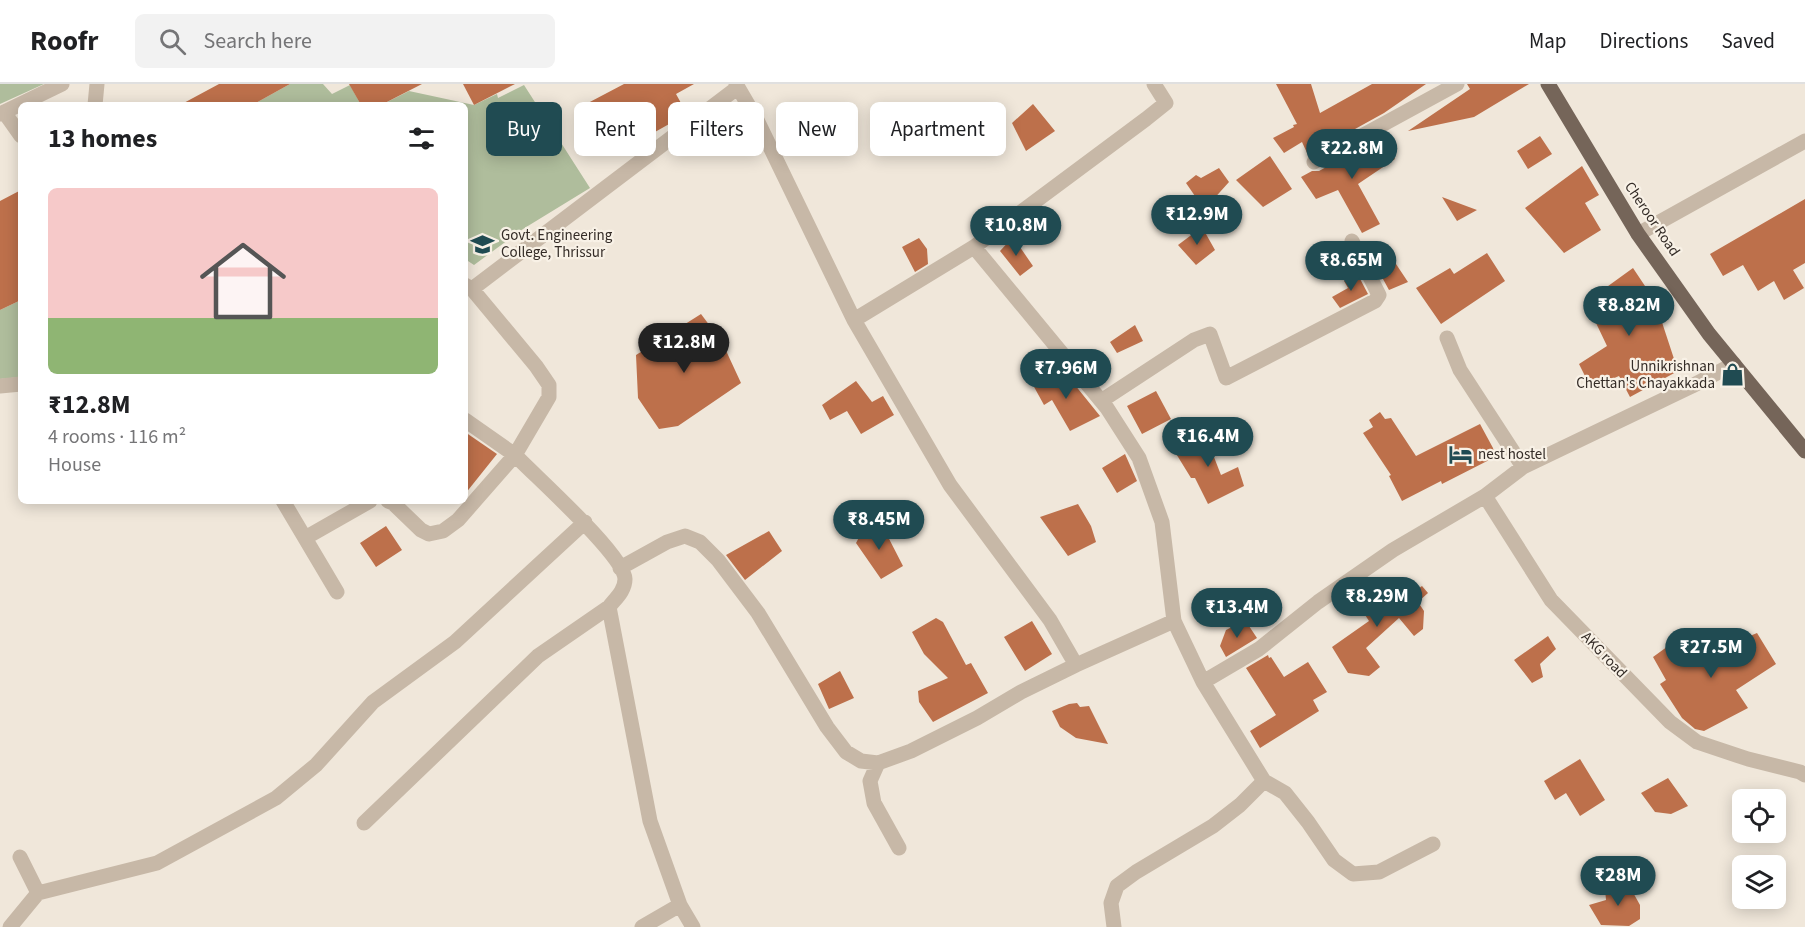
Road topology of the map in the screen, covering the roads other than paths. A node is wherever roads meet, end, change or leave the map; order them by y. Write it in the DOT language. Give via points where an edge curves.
graph roads {
  1 [pos="62,84"];
  2 [pos="97,84"];
  3 [pos="1154,84"];
  4 [pos="1457,84"];
  5 [pos="1548,84"];
  6 [pos="737,86"];
  7 [pos="25,102"];
  8 [pos="95,102"];
  9 [pos="18,105"];
  10 [pos="2,113"];
  11 [pos="18,132"];
  12 [pos="1805,141"];
  13 [pos="1314,162"];
  14 [pos="1638,234"];
  15 [pos="1352,241"];
  16 [pos="974,247"];
  17 [pos="468,287"];
  18 [pos="854,320"];
  19 [pos="1447,338"];
  20 [pos="1734,364"];
  21 [pos="18,384"];
  22 [pos="0,386"];
  23 [pos="1101,401"];
  24 [pos="468,422"];
  25 [pos="1805,451"];
  26 [pos="515,455"];
  27 [pos="1523,467"];
  28 [pos="1485,496"];
  29 [pos="285,504"];
  30 [pos="365,504"];
  31 [pos="394,504"];
  32 [pos="585,522"];
  33 [pos="305,538"];
  34 [pos="620,568"];
  35 [pos="337,592"];
  36 [pos="609,607"];
  37 [pos="1174,621"];
  38 [pos="1076,665"];
  39 [pos="1203,682"];
  40 [pos="878,763"];
  41 [pos="1802,774"];
  42 [pos="1264,781"];
  43 [pos="364,823"];
  44 [pos="1433,844"];
  45 [pos="899,848"];
  46 [pos="20,857"];
  47 [pos="38,893"];
  48 [pos="680,905"];
  49 [pos="10,927"];
  50 [pos="642,927"];
  51 [pos="693,927"];
  52 [pos="1114,927"];
  1 -- 7 [label="street"];
  2 -- 8 [label="street"];
  3 -- 16 [label="street" via="1166,103"];
  4 -- 13 [label="street"];
  5 -- 14 [label="main road, Cheroor Road"];
  6 -- 17 [label="street"];
  6 -- 18 [label="street" via="758,120"];
  9 -- 10 [label="street"];
  10 -- 11 [label="street"];
  12 -- 14 [label="street"];
  14 -- 20 [label="main road, Cheroor Road"];
  15 -- 23 [label="street" via="1379,295 1375,301 1226,378 1210,334 1194,340"];
  16 -- 18 [label="street"];
  16 -- 23 [label="street"];
  17 -- 26 [label="street" via="549,385 549,398"];
  18 -- 38 [label="street" via="951,485 1050,620"];
  19 -- 27 [label="street" via="1460,370"];
  20 -- 25 [label="main road, Cheroor Road"];
  20 -- 27 [label="street"];
  21 -- 22 [label="street"];
  23 -- 37 [label="street" via="1139,458 1162,522"];
  24 -- 26 [label="street"];
  26 -- 31 [label="street" via="458,520 443,531 429,534"];
  26 -- 32 [label="street"];
  27 -- 28 [label="street"];
  28 -- 39 [label="street" via="1394,550 1318,602 1259,649"];
  28 -- 41 [label="street, AKG road" via="1551,600 1670,722 1697,742"];
  29 -- 33 [label="street"];
  30 -- 33 [label="street"];
  32 -- 34 [label="street"];
  32 -- 47 [label="street" via="455,642 373,702 316,765 276,798 157,863"];
  33 -- 35 [label="street"];
  34 -- 36 [label="street" via="625,577 624,588"];
  34 -- 40 [label="street" via="685,536 700,542 758,613 846,752 861,761"];
  36 -- 43 [label="street" via="538,656"];
  36 -- 48 [label="street" via="650,821"];
  37 -- 38 [label="street"];
  37 -- 39 [label="street"];
  38 -- 40 [label="street" via="930,742"];
  39 -- 42 [label="street"];
  40 -- 45 [label="street" via="870,781 874,804"];
  42 -- 44 [label="street" via="1285,793 1334,860 1353,873 1379,872"];
  42 -- 52 [label="street" via="1213,826 1118,886 1111,903"];
  46 -- 47 [label="street"];
  47 -- 49 [label="street"];
  48 -- 50 [label="street"];
  48 -- 51 [label="street"];
}
